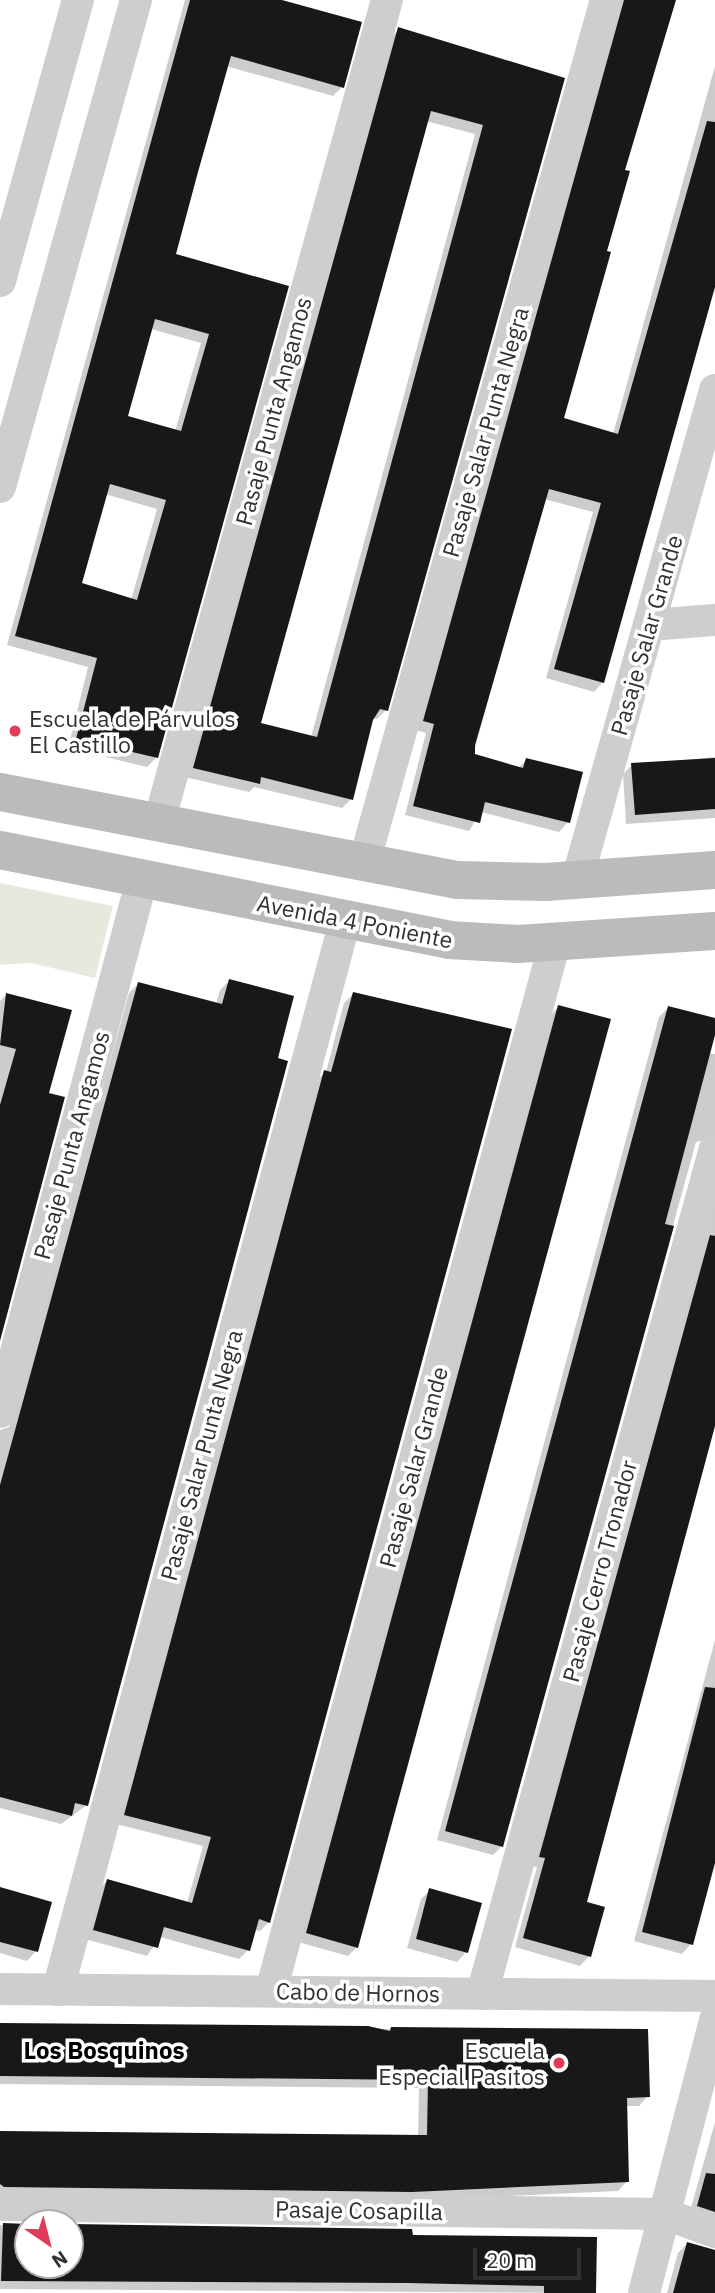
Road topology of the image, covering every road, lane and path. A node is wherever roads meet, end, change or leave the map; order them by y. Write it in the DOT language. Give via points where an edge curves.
graph roads {
  1 [pos="78,0"];
  2 [pos="136,0"];
  3 [pos="387,0"];
  4 [pos="606,0"];
  5 [pos="0,281"];
  6 [pos="713,404"];
  7 [pos="0,487"];
  8 [pos="715,620"];
  9 [pos="649,625"];
  10 [pos="0,792"];
  11 [pos="159,822"];
  12 [pos="0,850"];
  13 [pos="364,863"];
  14 [pos="715,870"];
  15 [pos="142,879"];
  16 [pos="577,880"];
  17 [pos="345,921"];
  18 [pos="715,931"];
  19 [pos="555,942"];
  20 [pos="715,1148"];
  21 [pos="0,1412"];
  22 [pos="0,1989"];
  23 [pos="58,1990"];
  24 [pos="271,1992"];
  25 [pos="482,1994"];
  26 [pos="715,1996"];
  27 [pos="715,2020"];
  28 [pos="0,2205"];
  29 [pos="666,2214"];
  30 [pos="715,2232"];
  31 [pos="644,2293"];
  1 -- 5 [label="street"];
  2 -- 7 [label="street"];
  3 -- 11 [label="street, Pasaje Punta Angamos"];
  4 -- 13 [label="street, Pasaje Salar Punta Negra"];
  6 -- 9 [label="street, Pasaje Salar Grande"];
  8 -- 9 [label="street"];
  9 -- 16 [label="street, Pasaje Salar Grande"];
  10 -- 11 [label="street"];
  11 -- 13 [label="street"];
  12 -- 15 [label="street, Avenida 4 Poniente"];
  13 -- 16 [label="street" via="500,884"];
  14 -- 16 [label="street"];
  15 -- 17 [label="street, Avenida 4 Poniente"];
  15 -- 21 [label="street, Pasaje Punta Angamos"];
  17 -- 19 [label="street, Avenida 4 Poniente" via="449,940"];
  17 -- 23 [label="street, Pasaje Salar Punta Negra"];
  18 -- 19 [label="street, Avenida 4 Poniente"];
  19 -- 24 [label="street, Pasaje Salar Grande"];
  20 -- 25 [label="street, Pasaje Cerro Tronador"];
  22 -- 23 [label="street, Cabo de Hornos"];
  23 -- 24 [label="street, Cabo de Hornos"];
  24 -- 25 [label="street, Cabo de Hornos"];
  25 -- 26 [label="street, Cabo de Hornos"];
  27 -- 29 [label="street"];
  28 -- 29 [label="street, Pasaje Cosapilla"];
  29 -- 30 [label="street, Pasaje Cosapilla"];
  29 -- 31 [label="street"];
}
